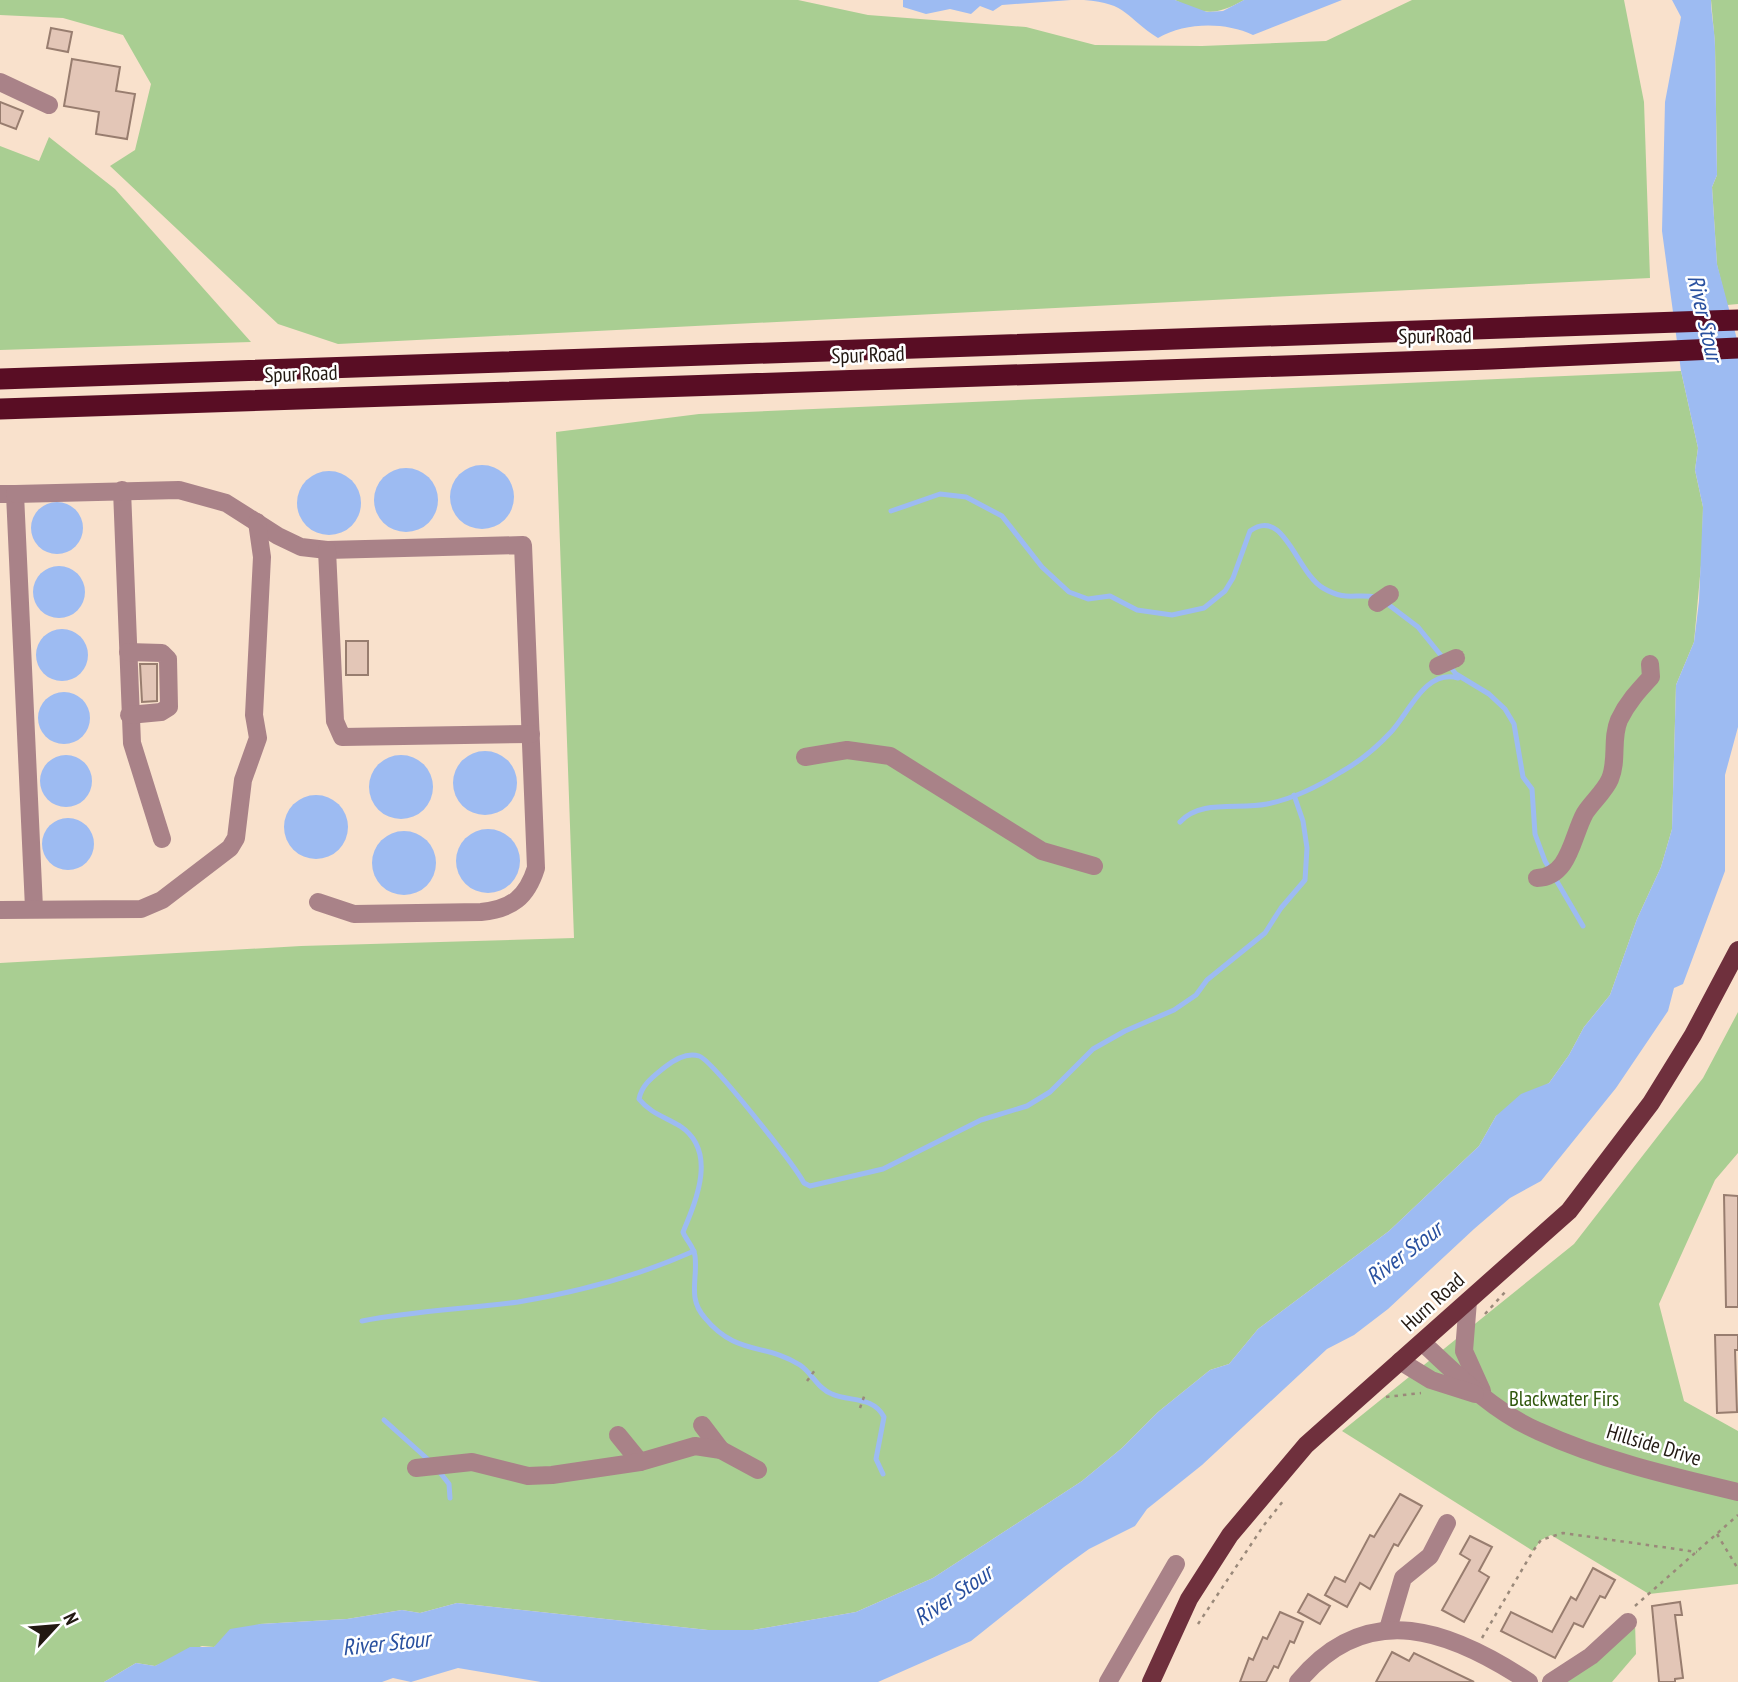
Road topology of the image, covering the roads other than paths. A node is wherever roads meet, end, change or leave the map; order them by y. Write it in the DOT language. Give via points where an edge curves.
graph roads {
  1 [pos="0,82"];
  2 [pos="49,105"];
  3 [pos="1738,320"];
  4 [pos="1738,348"];
  5 [pos="0,379"];
  6 [pos="0,411"];
  7 [pos="122,490"];
  8 [pos="7,494"];
  9 [pos="257,522"];
  10 [pos="327,551"];
  11 [pos="128,652"];
  12 [pos="1457,658"];
  13 [pos="1650,664"];
  14 [pos="1438,666"];
  15 [pos="129,715"];
  16 [pos="531,734"];
  17 [pos="805,757"];
  18 [pos="162,839"];
  19 [pos="1094,866"];
  20 [pos="1546,875"];
  21 [pos="318,902"];
  22 [pos="34,908"];
  23 [pos="0,910"];
  24 [pos="1738,950"];
  25 [pos="1468,1301"];
  26 [pos="1423,1343"];
  27 [pos="1400,1361"];
  28 [pos="1485,1398"];
  29 [pos="702,1425"];
  30 [pos="618,1435"];
  31 [pos="721,1450"];
  32 [pos="640,1462"];
  33 [pos="420,1468"];
  34 [pos="758,1471"];
  35 [pos="1738,1492"];
  36 [pos="1447,1523"];
  37 [pos="1176,1563"];
  38 [pos="1628,1622"];
  39 [pos="1388,1629"];
  40 [pos="1521,1680"];
  41 [pos="1108,1682"];
  42 [pos="1151,1682"];
  43 [pos="1298,1682"];
  44 [pos="1551,1682"];
  1 -- 2 [label="street"];
  3 -- 5 [label="highway, Spur Road"];
  4 -- 6 [label="highway, Spur Road"];
  7 -- 8 [label="street"];
  7 -- 9 [label="street" via="179,490 202,495"];
  7 -- 11 [label="street"];
  8 -- 22 [label="street"];
  9 -- 10 [label="street" via="302,547"];
  9 -- 22 [label="street" via="262,557 254,715 258,738 243,780 236,838 230,848 162,900 141,909"];
  10 -- 16 [label="street" via="335,721 342,737"];
  10 -- 16 [label="street" via="523,545"];
  11 -- 15 [label="street"];
  11 -- 15 [label="street" via="162,653 168,659 169,695 169,707 161,712"];
  12 -- 14 [label="street"];
  13 -- 20 [label="street" via="1651,677 1619,722 1611,777 1581,820 1569,855"];
  15 -- 18 [label="street" via="136,764"];
  16 -- 21 [label="street" via="536,868 530,889 516,902 502,910 481,912 354,914"];
  17 -- 19 [label="street" via="835,750 890,756 1042,851"];
  22 -- 23 [label="street"];
  24 -- 25 [label="main road, Hurn Road" via="1651,1103 1569,1211"];
  25 -- 26 [label="main road, Hurn Road"];
  25 -- 28 [label="street" via="1464,1351"];
  26 -- 27 [label="main road, Hurn Road"];
  26 -- 28 [label="street, Hillside Drive"];
  27 -- 28 [label="street, Hillside Drive" via="1432,1380"];
  27 -- 42 [label="main road, Hurn Road" via="1306,1445 1230,1535 1189,1599"];
  28 -- 35 [label="street, Hillside Drive" via="1536,1431 1648,1471"];
  29 -- 31 [label="street"];
  30 -- 32 [label="street"];
  31 -- 32 [label="street" via="695,1446"];
  31 -- 34 [label="street"];
  32 -- 33 [label="street" via="528,1476 472,1462"];
  36 -- 39 [label="street" via="1430,1556 1403,1578"];
  37 -- 41 [label="street"];
  38 -- 44 [label="street" via="1591,1656"];
  39 -- 40 [label="street" via="1433,1634 1475,1650"];
  39 -- 43 [label="street" via="1344,1644"];
}
